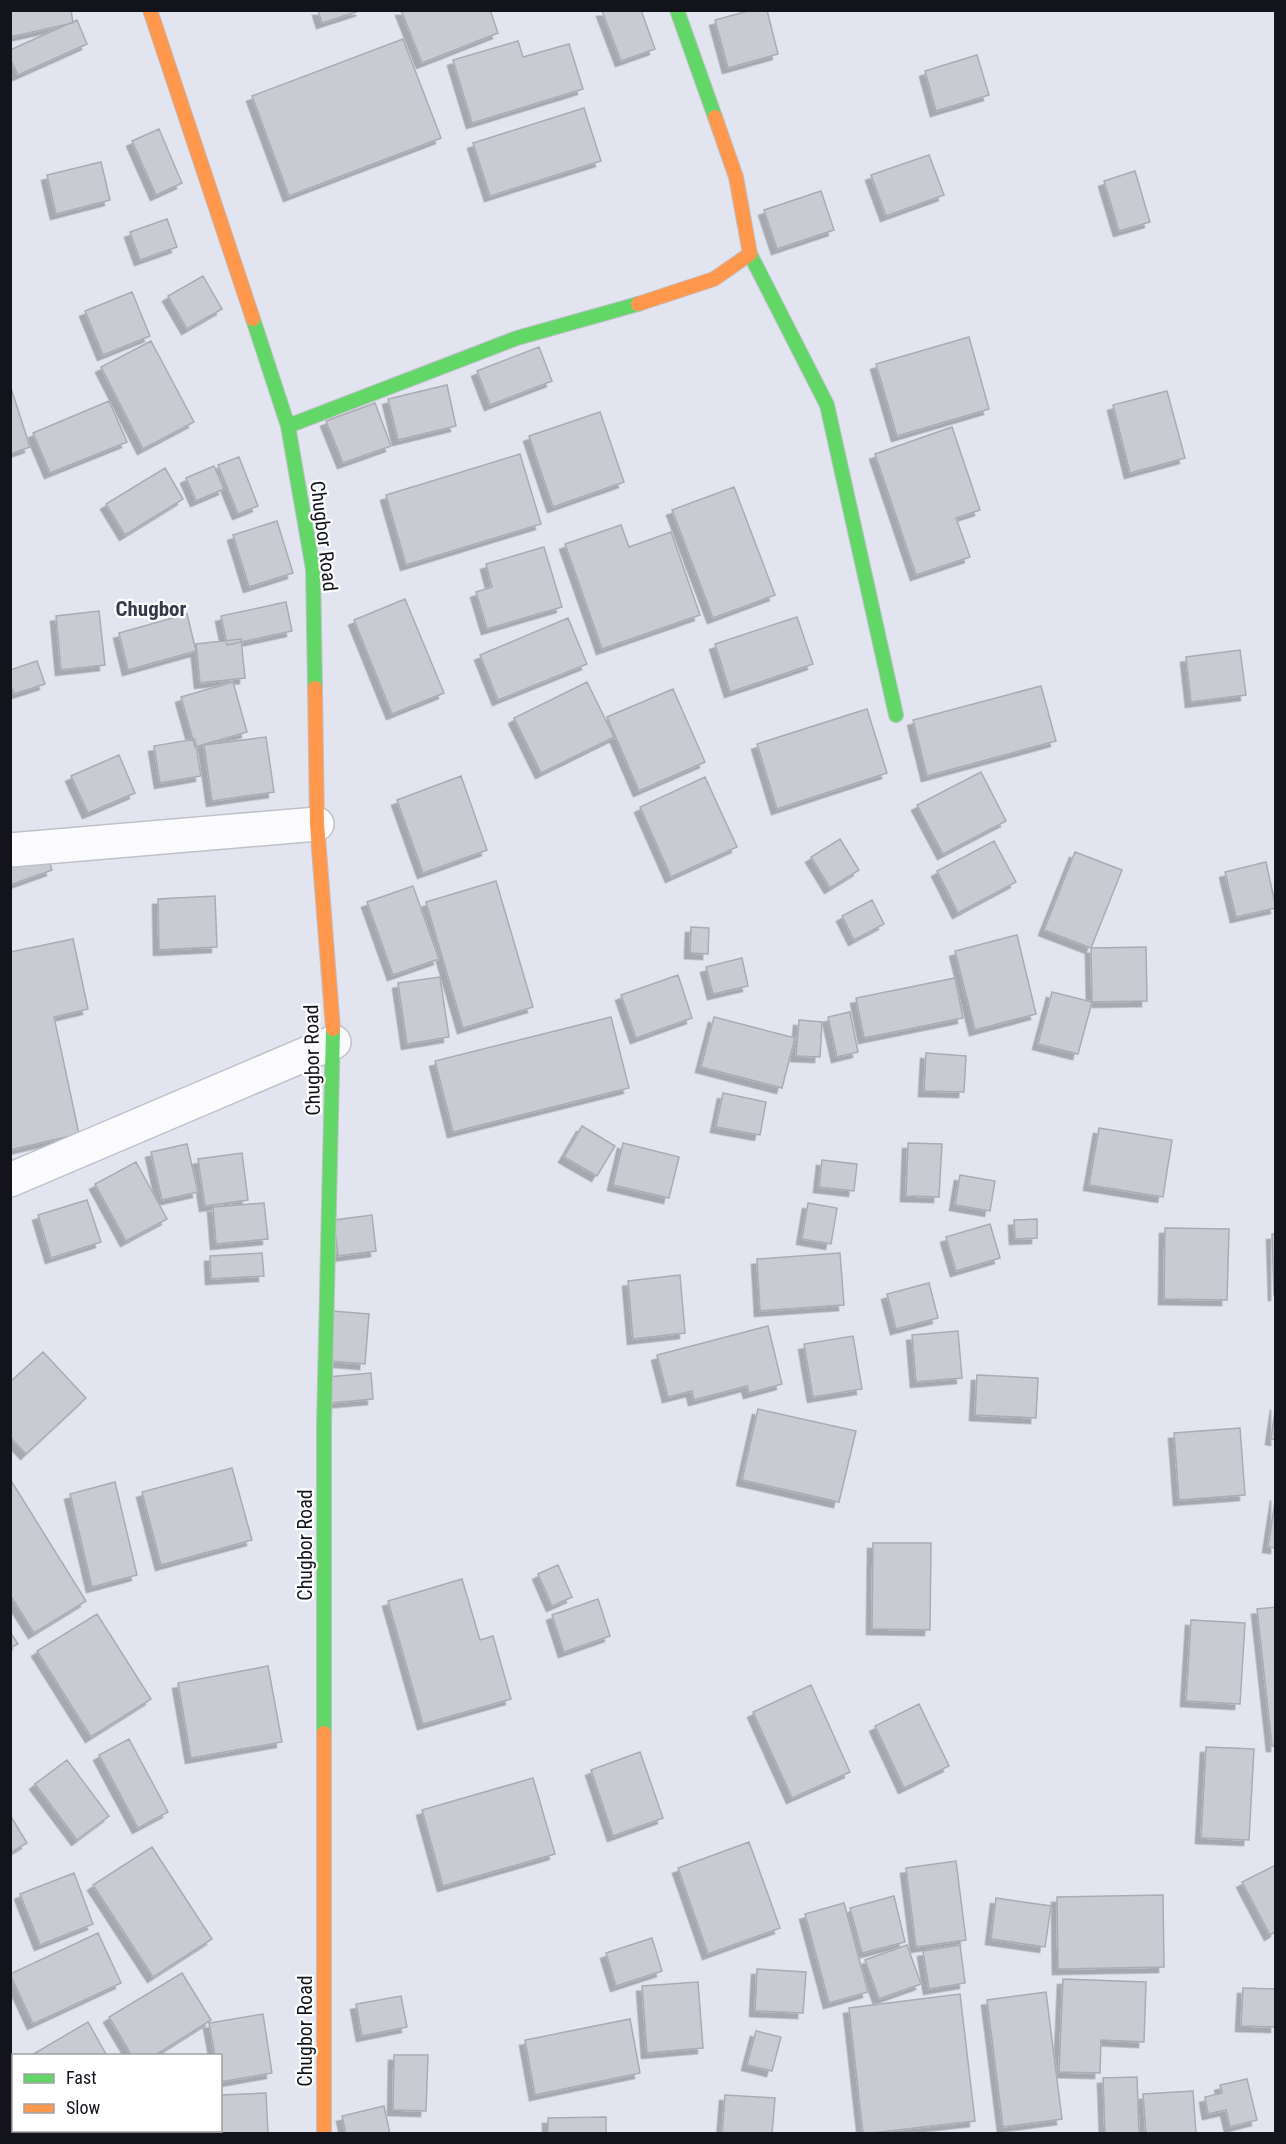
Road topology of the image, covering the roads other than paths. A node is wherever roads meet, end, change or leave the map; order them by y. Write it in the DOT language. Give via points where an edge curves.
graph roads {
  1 [pos="150,10"];
  2 [pos="677,10"];
  3 [pos="750,254"];
  4 [pos="288,426"];
  5 [pos="896,715"];
  6 [pos="317,824"];
  7 [pos="10,850"];
  8 [pos="334,1042"];
  9 [pos="10,1180"];
  10 [pos="324,2133"];
  1 -- 4 [label="street, Chugbor Road"];
  2 -- 3 [label="street" via="736,177"];
  3 -- 4 [label="street" via="714,279 517,338"];
  3 -- 5 [label="street" via="827,405"];
  4 -- 6 [label="street, Chugbor Road" via="313,569"];
  6 -- 7 [label="street"];
  6 -- 8 [label="street, Chugbor Road"];
  8 -- 9 [label="street"];
  8 -- 10 [label="street, Chugbor Road" via="324,1424"];
}
